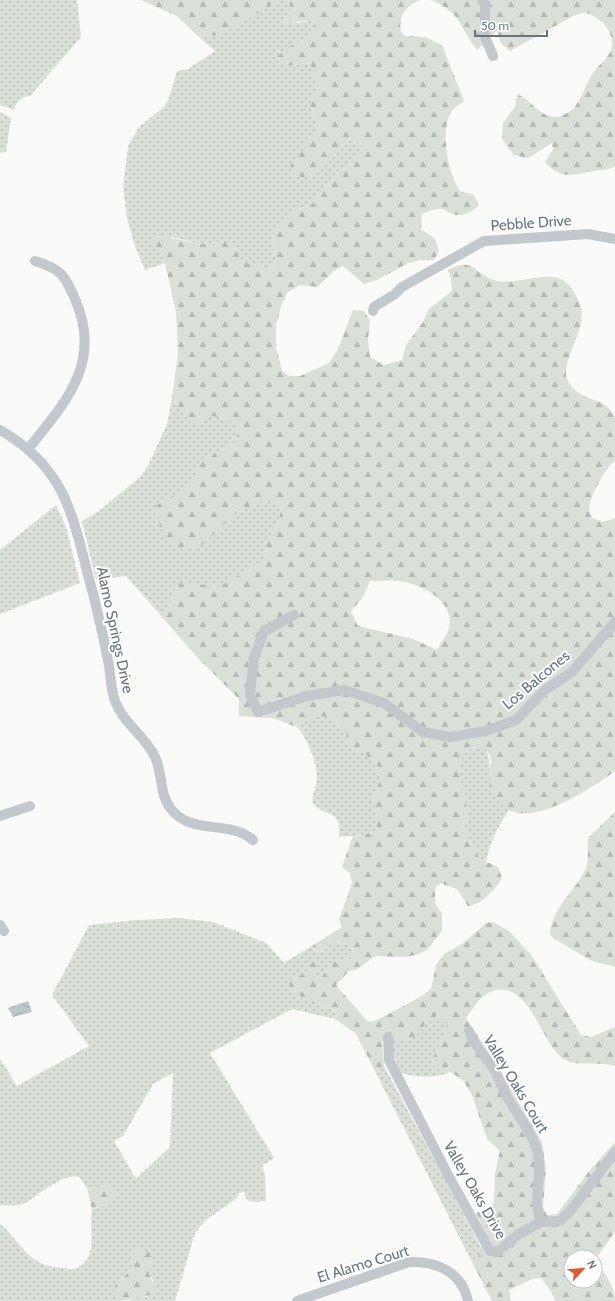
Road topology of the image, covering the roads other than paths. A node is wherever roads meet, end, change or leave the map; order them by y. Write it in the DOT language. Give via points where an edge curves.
graph roads {
  1 [pos="482,0"];
  2 [pos="493,56"];
  3 [pos="615,239"];
  4 [pos="35,261"];
  5 [pos="373,311"];
  6 [pos="0,430"];
  7 [pos="28,449"];
  8 [pos="294,616"];
  9 [pos="615,622"];
  10 [pos="30,806"];
  11 [pos="0,816"];
  12 [pos="253,840"];
  13 [pos="469,1031"];
  14 [pos="388,1036"];
  15 [pos="615,1152"];
  16 [pos="540,1222"];
  17 [pos="297,1301"];
  18 [pos="468,1301"];
  1 -- 2 [label="street" via="485,5 485,37"];
  3 -- 5 [label="street, Pebble Drive" via="588,234 484,241 402,287 374,307"];
  4 -- 7 [label="street" via="55,268 73,294 83,320 84,351 78,378 71,394"];
  6 -- 7 [label="street, Alamo Springs Drive"];
  7 -- 12 [label="street, Alamo Springs Drive" via="52,475 68,502 92,590 115,700 122,715 156,758 163,794 169,806 176,815 191,824 226,828 247,835"];
  8 -- 9 [label="street, Los Balcones" via="264,631 254,658 250,695 258,712 307,696 344,690 384,703 423,732 451,737 486,731 516,720 545,690 572,672"];
  10 -- 11 [label="street"];
  13 -- 16 [label="street, Valley Oaks Court" via="536,1146 540,1176 536,1211"];
  14 -- 16 [label="street, Valley Oaks Drive" via="389,1060 490,1251 497,1252 519,1234"];
  15 -- 16 [label="street, Valley Oaks Drive" via="560,1221"];
  17 -- 18 [label="street, El Alamo Court" via="409,1262 424,1262 442,1267 455,1275"];
}
